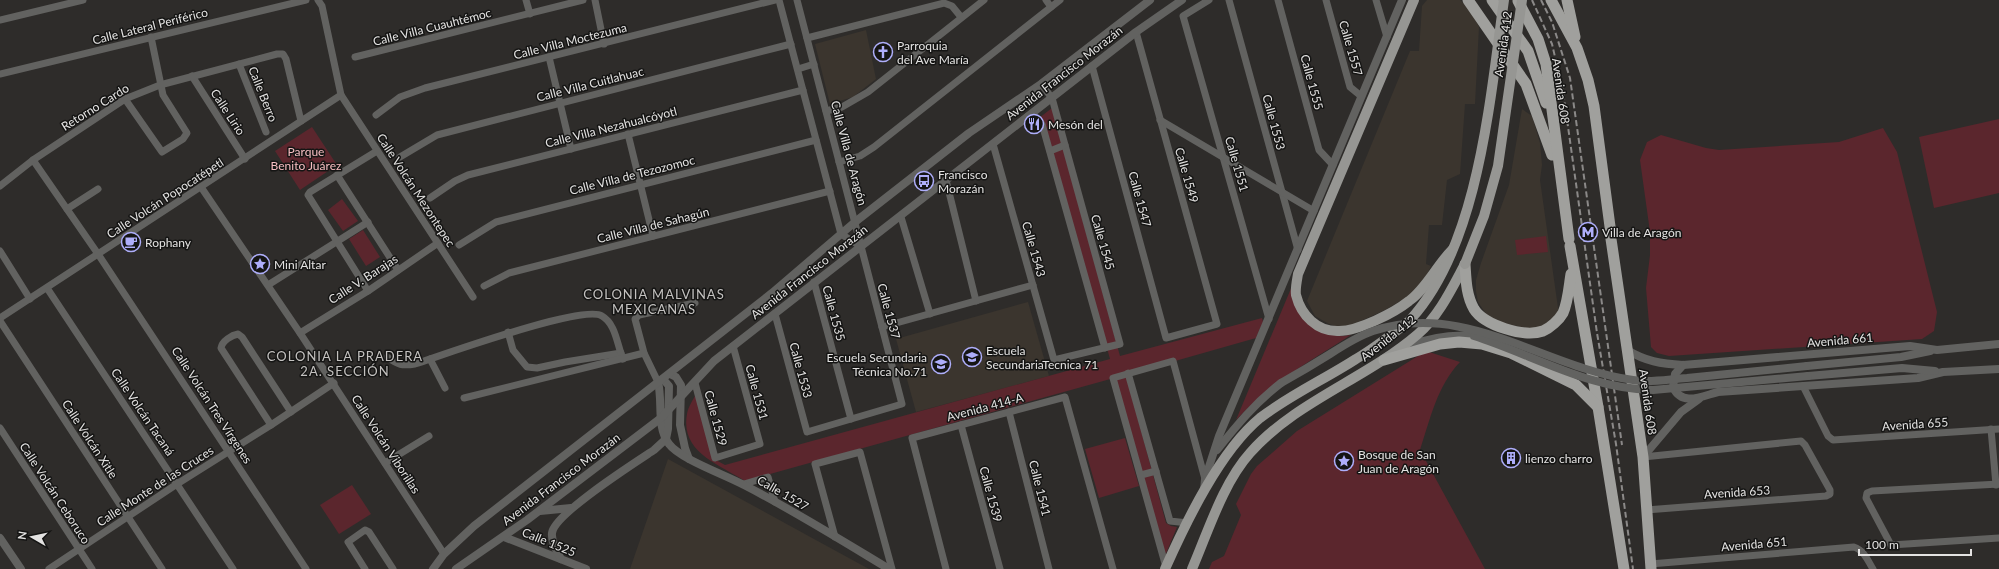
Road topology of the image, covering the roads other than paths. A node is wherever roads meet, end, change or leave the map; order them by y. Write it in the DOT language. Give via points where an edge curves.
graph roads {
  1 [pos="83,0"];
  2 [pos="306,0"];
  3 [pos="318,0"];
  4 [pos="526,0"];
  5 [pos="583,0"];
  6 [pos="595,0"];
  7 [pos="775,0"];
  8 [pos="779,0"];
  9 [pos="797,0"];
  10 [pos="984,0"];
  11 [pos="1046,0"];
  12 [pos="1060,0"];
  13 [pos="1150,0"];
  14 [pos="1182,0"];
  15 [pos="1208,0"];
  16 [pos="1229,0"];
  17 [pos="1278,0"];
  18 [pos="1326,0"];
  19 [pos="1376,0"];
  20 [pos="1402,0"];
  21 [pos="1414,0"];
  22 [pos="1468,0"];
  23 [pos="1492,0"];
  24 [pos="1504,0"];
  25 [pos="1518,0"];
  26 [pos="1522,0"];
  27 [pos="1551,0"];
  28 [pos="1567,0"];
  29 [pos="1575,0"];
  30 [pos="282,2"];
  31 [pos="56,3"];
  32 [pos="1051,7"];
  33 [pos="530,14"];
  34 [pos="961,17"];
  35 [pos="0,20"];
  36 [pos="1136,32"];
  37 [pos="151,37"];
  38 [pos="1387,37"];
  39 [pos="807,38"];
  40 [pos="604,44"];
  41 [pos="791,44"];
  42 [pos="1577,48"];
  43 [pos="355,57"];
  44 [pos="549,57"];
  45 [pos="239,64"];
  46 [pos="814,64"];
  47 [pos="1092,66"];
  48 [pos="798,69"];
  49 [pos="0,74"];
  50 [pos="192,76"];
  51 [pos="1041,84"];
  52 [pos="160,85"];
  53 [pos="803,90"];
  54 [pos="341,95"];
  55 [pos="1361,96"];
  56 [pos="1052,98"];
  57 [pos="125,99"];
  58 [pos="560,103"];
  59 [pos="826,111"];
  60 [pos="376,115"];
  61 [pos="1027,117"];
  62 [pos="1160,120"];
  63 [pos="301,121"];
  64 [pos="1554,127"];
  65 [pos="266,132"];
  66 [pos="628,134"];
  67 [pos="816,140"];
  68 [pos="993,144"];
  69 [pos="1065,145"];
  70 [pos="571,149"];
  71 [pos="377,151"];
  72 [pos="1050,151"];
  73 [pos="1223,156"];
  74 [pos="400,157"];
  75 [pos="245,159"];
  76 [pos="33,160"];
  77 [pos="839,162"];
  78 [pos="1334,165"];
  79 [pos="337,175"];
  80 [pos="1560,176"];
  81 [pos="946,180"];
  82 [pos="641,184"];
  83 [pos="0,186"];
  84 [pos="201,188"];
  85 [pos="98,189"];
  86 [pos="830,191"];
  87 [pos="1282,191"];
  88 [pos="430,198"];
  89 [pos="67,209"];
  90 [pos="1314,211"];
  91 [pos="901,217"];
  92 [pos="368,222"];
  93 [pos="855,222"];
  94 [pos="841,234"];
  95 [pos="652,236"];
  96 [pos="336,242"];
  97 [pos="438,243"];
  98 [pos="459,245"];
  99 [pos="860,246"];
  100 [pos="1453,248"];
  101 [pos="1298,250"];
  102 [pos="0,251"];
  103 [pos="98,254"];
  104 [pos="1465,264"];
  105 [pos="1572,266"];
  106 [pos="398,270"];
  107 [pos="814,282"];
  108 [pos="268,285"];
  109 [pos="1033,285"];
  110 [pos="484,286"];
  111 [pos="47,288"];
  112 [pos="368,291"];
  113 [pos="473,297"];
  114 [pos="30,299"];
  115 [pos="976,301"];
  116 [pos="695,304"];
  117 [pos="775,314"];
  118 [pos="930,314"];
  119 [pos="0,319"];
  120 [pos="1269,319"];
  121 [pos="1217,324"];
  122 [pos="882,327"];
  123 [pos="508,332"];
  124 [pos="300,333"];
  125 [pos="1999,344"];
  126 [pos="733,346"];
  127 [pos="1105,348"];
  128 [pos="1397,350"];
  129 [pos="1627,350"];
  130 [pos="1937,350"];
  131 [pos="644,353"];
  132 [pos="622,356"];
  133 [pos="388,357"];
  134 [pos="430,359"];
  135 [pos="1384,360"];
  136 [pos="1683,365"];
  137 [pos="1999,369"];
  138 [pos="1944,372"];
  139 [pos="1128,373"];
  140 [pos="670,374"];
  141 [pos="658,378"];
  142 [pos="334,383"];
  143 [pos="695,383"];
  144 [pos="1804,386"];
  145 [pos="444,388"];
  146 [pos="464,398"];
  147 [pos="681,398"];
  148 [pos="1700,398"];
  149 [pos="1598,407"];
  150 [pos="669,411"];
  151 [pos="291,412"];
  152 [pos="1009,412"];
  153 [pos="661,418"];
  154 [pos="851,419"];
  155 [pos="271,425"];
  156 [pos="961,425"];
  157 [pos="0,428"];
  158 [pos="1991,429"];
  159 [pos="1999,429"];
  160 [pos="429,436"];
  161 [pos="666,439"];
  162 [pos="228,451"];
  163 [pos="1213,456"];
  164 [pos="1642,457"];
  165 [pos="715,458"];
  166 [pos="689,459"];
  167 [pos="385,463"];
  168 [pos="1156,471"];
  169 [pos="1141,475"];
  170 [pos="1205,479"];
  171 [pos="177,484"];
  172 [pos="744,484"];
  173 [pos="1997,485"];
  174 [pos="1204,491"];
  175 [pos="775,502"];
  176 [pos="571,508"];
  177 [pos="1646,510"];
  178 [pos="539,511"];
  179 [pos="128,516"];
  180 [pos="1188,523"];
  181 [pos="504,536"];
  182 [pos="835,537"];
  183 [pos="0,538"];
  184 [pos="1999,538"];
  185 [pos="79,550"];
  186 [pos="444,554"];
  187 [pos="561,559"];
  188 [pos="1650,567"];
  189 [pos="1166,568"];
  190 [pos="21,569"];
  191 [pos="49,569"];
  192 [pos="92,569"];
  193 [pos="162,569"];
  194 [pos="233,569"];
  195 [pos="306,569"];
  196 [pos="365,569"];
  197 [pos="393,569"];
  198 [pos="433,569"];
  199 [pos="456,569"];
  200 [pos="586,569"];
  201 [pos="890,569"];
  202 [pos="946,569"];
  203 [pos="1000,569"];
  204 [pos="1049,569"];
  205 [pos="1113,569"];
  206 [pos="1192,569"];
  207 [pos="1624,569"];
  208 [pos="1873,569"];
  1 -- 31 [label="street"];
  2 -- 30 [label="street, Calle Lateral Periférico"];
  3 -- 54 [label="street" via="322,6"];
  4 -- 33 [label="street"];
  5 -- 33 [label="street, Calle Villa Cuauhtémoc"];
  6 -- 40 [label="street"];
  7 -- 40 [label="street, Calle Villa Moctezuma"];
  8 -- 41 [label="street"];
  9 -- 39 [label="street, Calle Villa de Aragón"];
  10 -- 34 [label="street"];
  11 -- 32 [label="street"];
  12 -- 32 [label="street"];
  13 -- 51 [label="street, Avenida Francisco Morazán"];
  14 -- 36 [label="street, Avenida Francisco Morazán"];
  15 -- 73 [label="street, Calle 1551" via="1183,16"];
  16 -- 87 [label="street, Calle 1553"];
  17 -- 78 [label="street, Calle 1555" via="1319,150"];
  18 -- 55 [label="street, Calle 1557" via="1350,87"];
  19 -- 38 [label="street"];
  20 -- 38 [label="street, Avenida 412"];
  21 -- 100 [label="main road" via="1298,274 1296,294 1302,311 1313,324 1327,330 1350,330 1381,317 1409,301"];
  22 -- 80 [label="highway" via="1526,84"];
  23 -- 64 [label="highway" via="1528,51"];
  24 -- 100 [label="main road, Avenida 412, bridge" via="1483,141 1474,183"];
  25 -- 64 [label="highway, Avenida 608" via="1538,38 1546,64"];
  26 -- 104 [label="main road, Avenida 412, bridge" via="1498,166 1484,216"];
  27 -- 42 [label="highway, Avenida 608"];
  28 -- 42 [label="highway"];
  29 -- 42 [label="highway"];
  30 -- 37 [label="street, Calle Lateral Periférico"];
  31 -- 35 [label="street"];
  32 -- 77 [label="street" via="874,147 860,156"];
  33 -- 43 [label="street, Calle Villa Cuauhtémoc"];
  34 -- 39 [label="street" via="952,6 944,3"];
  34 -- 59 [label="street" via="859,99"];
  36 -- 47 [label="street, Avenida Francisco Morazán"];
  36 -- 62 [label="street, Calle 1549"];
  37 -- 49 [label="street, Calle Lateral Periférico"];
  37 -- 52 [label="street"];
  38 -- 55 [label="street, Avenida 412"];
  39 -- 46 [label="street, Calle Villa de Aragón"];
  40 -- 44 [label="street, Calle Villa Moctezuma"];
  41 -- 48 [label="street"];
  41 -- 58 [label="street, Calle Villa Cuitlahuac"];
  42 -- 129 [label="highway, Avenida 608" via="1594,106"];
  44 -- 58 [label="street"];
  44 -- 60 [label="street, Calle Villa Moctezuma" via="425,88 400,97"];
  45 -- 50 [label="street, Retorno Cardo"];
  45 -- 63 [label="street, Retorno Cardo" via="283,54"];
  45 -- 65 [label="street, Calle Berro"];
  46 -- 48 [label="street"];
  46 -- 59 [label="street, Calle Villa de Aragón"];
  47 -- 56 [label="street, Avenida Francisco Morazán"];
  47 -- 121 [label="street, Calle 1547" via="1166,338"];
  48 -- 53 [label="street"];
  50 -- 52 [label="street, Retorno Cardo"];
  50 -- 75 [label="street, Calle Lirio"];
  51 -- 56 [label="street, Calle 1545"];
  51 -- 93 [label="street, Avenida Francisco Morazán" via="969,133"];
  52 -- 57 [label="street, Retorno Cardo"];
  52 -- 57 [label="street" via="163,95 187,133 162,152"];
  53 -- 66 [label="street, Calle Villa Nezahualcóyotl"];
  53 -- 67 [label="street"];
  54 -- 63 [label="street, Calle Volcán Popocatépetl"];
  54 -- 71 [label="street, Calle Volcán Mezontepec"];
  55 -- 78 [label="street, Avenida 412"];
  56 -- 61 [label="street, Avenida Francisco Morazán"];
  56 -- 69 [label="street, Calle 1545"];
  57 -- 76 [label="street, Retorno Cardo"];
  58 -- 70 [label="street"];
  58 -- 74 [label="street, Calle Villa Cuitlahuac" via="437,134"];
  59 -- 77 [label="street, Calle Villa de Aragón"];
  61 -- 68 [label="street, Avenida Francisco Morazán"];
  61 -- 72 [label="street" via="1042,124"];
  62 -- 73 [label="street"];
  62 -- 121 [label="street, Calle 1549"];
  63 -- 75 [label="street, Calle Volcán Popocatépetl"];
  64 -- 80 [label="highway, Avenida 608"];
  66 -- 70 [label="street, Calle Villa Nezahualcóyotl"];
  66 -- 82 [label="street"];
  67 -- 82 [label="street, Calle Villa de Tezozomoc"];
  67 -- 86 [label="street"];
  68 -- 81 [label="street, Avenida Francisco Morazán"];
  68 -- 109 [label="street, Calle 1543"];
  69 -- 72 [label="street"];
  69 -- 127 [label="street, Calle 1545" via="1120,344"];
  70 -- 88 [label="street, Calle Villa Nezahualcóyotl" via="468,175 454,181"];
  71 -- 79 [label="street"];
  71 -- 97 [label="street, Calle Volcán Mezontepec"];
  72 -- 127 [label="street"];
  73 -- 87 [label="street"];
  73 -- 120 [label="street, Calle 1551"];
  75 -- 84 [label="street, Calle Volcán Popocatépetl"];
  76 -- 83 [label="street, Retorno Cardo"];
  76 -- 89 [label="street, Calle Volcán Tres Vírgenes"];
  77 -- 93 [label="street, Calle Villa de Aragón"];
  78 -- 90 [label="street, Avenida 412"];
  79 -- 92 [label="street"];
  79 -- 96 [label="street" via="308,195"];
  80 -- 105 [label="highway, Avenida 608"];
  81 -- 91 [label="street, Avenida Francisco Morazán"];
  81 -- 115 [label="street"];
  82 -- 95 [label="street"];
  82 -- 98 [label="street, Calle Villa de Tezozomoc" via="496,222"];
  84 -- 103 [label="street, Calle Volcán Popocatépetl"];
  84 -- 108 [label="street, Calle Volcán Viborillas"];
  85 -- 89 [label="street"];
  86 -- 94 [label="street"];
  86 -- 95 [label="street, Calle Villa de Sahagún"];
  87 -- 90 [label="street"];
  87 -- 101 [label="street, Calle 1553"];
  89 -- 103 [label="street, Calle Volcán Tres Vírgenes"];
  90 -- 101 [label="street, Avenida 412"];
  91 -- 99 [label="street, Avenida Francisco Morazán"];
  91 -- 118 [label="street"];
  92 -- 96 [label="street"];
  92 -- 106 [label="street"];
  93 -- 94 [label="street, Avenida Francisco Morazán"];
  93 -- 99 [label="street, Calle Villa de Aragón"];
  94 -- 99 [label="street"];
  94 -- 140 [label="street, Avenida Francisco Morazán"];
  95 -- 110 [label="street, Calle Villa de Sahagún" via="509,273"];
  96 -- 108 [label="street"];
  96 -- 112 [label="street"];
  97 -- 106 [label="street, Calle V. Barajas"];
  97 -- 113 [label="street, Calle Volcán Mezontepec"];
  99 -- 107 [label="street, Avenida Francisco Morazán"];
  99 -- 122 [label="street, Calle 1537"];
  100 -- 174 [label="main road, Avenida 412, bridge" via="1424,305 1411,319 1385,341 1297,393 1260,419 1228,453"];
  101 -- 120 [label="street, Avenida 412"];
  102 -- 114 [label="street"];
  103 -- 111 [label="street, Calle Volcán Popocatépetl"];
  103 -- 162 [label="street, Calle Volcán Tres Vírgenes"];
  104 -- 105 [label="highway" via="1469,299 1480,318 1492,325 1529,333 1542,331 1554,324 1563,313"];
  104 -- 128 [label="main road, Avenida 412" via="1436,313 1419,334"];
  105 -- 149 [label="highway, Avenida 608"];
  106 -- 112 [label="street, Calle V. Barajas"];
  107 -- 117 [label="street, Avenida Francisco Morazán"];
  107 -- 154 [label="street, Calle 1535"];
  108 -- 124 [label="street, Calle Volcán Viborillas"];
  109 -- 115 [label="street"];
  109 -- 127 [label="street, Calle 1543" via="1054,360"];
  111 -- 114 [label="street, Calle Volcán Popocatépetl"];
  111 -- 171 [label="street, Calle Volcán Tacaná"];
  112 -- 124 [label="street, Calle V. Barajas"];
  114 -- 119 [label="street, Calle Volcán Popocatépetl"];
  115 -- 118 [label="street"];
  116 -- 131 [label="street" via="636,317 634,322"];
  117 -- 126 [label="street, Avenida Francisco Morazán"];
  117 -- 154 [label="street, Calle 1533" via="807,432"];
  118 -- 122 [label="street"];
  119 -- 179 [label="street, Calle Volcán Xitle"];
  120 -- 163 [label="street, Avenida 412" via="1219,436"];
  122 -- 154 [label="street, Calle 1537" via="902,404"];
  123 -- 132 [label="street" via="513,350 527,367 537,368 565,362"];
  123 -- 132 [label="street" via="595,313 610,323"];
  123 -- 134 [label="street"];
  124 -- 142 [label="street, Calle Volcán Viborillas"];
  125 -- 130 [label="street, Avenida 661"];
  126 -- 143 [label="street, Avenida Francisco Morazán" via="714,361"];
  126 -- 165 [label="street, Calle 1531" via="760,444"];
  128 -- 135 [label="main road, Avenida 412"];
  128 -- 138 [label="street, bridge" via="1419,341 1445,336 1474,336 1579,376 1612,386 1634,389 1660,389 1902,368"];
  129 -- 136 [label="street, Avenida 661" via="1658,364"];
  129 -- 164 [label="highway, Avenida 608"];
  130 -- 136 [label="street, Avenida 661" via="1910,346"];
  130 -- 163 [label="street, bridge" via="1901,357 1634,381 1582,368 1476,329 1445,324 1410,324 1372,331 1281,383 1260,399 1244,416"];
  131 -- 132 [label="street"];
  131 -- 141 [label="street"];
  132 -- 146 [label="street"];
  133 -- 134 [label="street" via="403,366"];
  134 -- 145 [label="street"];
  135 -- 149 [label="highway" via="1440,344 1482,344 1511,353 1564,378 1576,385"];
  135 -- 206 [label="main road, Avenida 412" via="1276,427 1250,453 1226,490"];
  136 -- 148 [label="street" via="1673,379 1675,391 1684,398"];
  137 -- 138 [label="street"];
  138 -- 144 [label="street" via="1918,378"];
  139 -- 168 [label="street"];
  139 -- 169 [label="street" via="1113,378"];
  139 -- 170 [label="street" via="1173,361"];
  140 -- 141 [label="street, Avenida Francisco Morazán"];
  140 -- 147 [label="street" via="679,380"];
  141 -- 150 [label="street" via="669,386"];
  141 -- 153 [label="street, Calle 1527"];
  141 -- 186 [label="street, Avenida Francisco Morazán" via="477,523"];
  142 -- 151 [label="street, Calle Monte de las Cruces"];
  142 -- 167 [label="street, Calle Volcán Viborillas"];
  143 -- 147 [label="street, Avenida Francisco Morazán"];
  143 -- 165 [label="street, Calle 1529"];
  144 -- 148 [label="street" via="1718,392"];
  144 -- 158 [label="street, Avenida 655" via="1828,436 1833,440"];
  147 -- 150 [label="street, Avenida Francisco Morazán"];
  147 -- 166 [label="street" via="680,425"];
  148 -- 164 [label="street" via="1681,412"];
  149 -- 207 [label="highway, Avenida 608"];
  150 -- 153 [label="street, Avenida Francisco Morazán"];
  150 -- 161 [label="street"];
  151 -- 155 [label="street, Calle Monte de las Cruces"];
  151 -- 155 [label="street" via="242,337 238,334 223,343 221,346"];
  152 -- 156 [label="street, Avenida 414-A"];
  152 -- 204 [label="street, Calle 1541"];
  152 -- 205 [label="street, Avenida 414-A" via="1065,397"];
  153 -- 161 [label="street, Calle 1527"];
  153 -- 178 [label="street, Avenida Francisco Morazán"];
  155 -- 162 [label="street, Calle Monte de las Cruces"];
  156 -- 202 [label="street, Avenida 414-A" via="912,438"];
  156 -- 203 [label="street, Calle 1539"];
  157 -- 185 [label="street, Calle Volcán Ceboruco"];
  158 -- 159 [label="street, Avenida 655"];
  158 -- 173 [label="street"];
  160 -- 167 [label="street"];
  161 -- 166 [label="street, Calle 1527" via="673,449"];
  161 -- 176 [label="street"];
  162 -- 171 [label="street, Calle Monte de las Cruces"];
  162 -- 195 [label="street, Calle Volcán Tres Vírgenes"];
  163 -- 170 [label="street, Avenida 412"];
  164 -- 177 [label="highway, Avenida 608"];
  164 -- 177 [label="street, Avenida 653" via="1801,442 1830,490 1830,494 1826,496"];
  166 -- 172 [label="street, Calle 1527"];
  167 -- 186 [label="street, Calle Volcán Viborillas"];
  168 -- 169 [label="street"];
  168 -- 180 [label="street" via="1170,521"];
  169 -- 189 [label="street"];
  170 -- 174 [label="street, Avenida 412"];
  171 -- 179 [label="street, Calle Monte de las Cruces"];
  171 -- 194 [label="street, Calle Volcán Tacaná"];
  172 -- 175 [label="street, Calle 1527"];
  172 -- 175 [label="street" via="768,477"];
  173 -- 184 [label="street" via="1872,491 1867,493 1866,498 1891,545"];
  174 -- 180 [label="main road, Avenida 412"];
  175 -- 182 [label="street, Calle 1527"];
  176 -- 178 [label="street"];
  176 -- 187 [label="street" via="555,525 552,533"];
  177 -- 188 [label="highway, Avenida 608"];
  178 -- 181 [label="street, Avenida Francisco Morazán"];
  179 -- 185 [label="street, Calle Monte de las Cruces"];
  179 -- 193 [label="street, Calle Volcán Xitle"];
  180 -- 189 [label="main road, Avenida 412"];
  181 -- 187 [label="street, Calle 1525"];
  181 -- 199 [label="street, Avenida Francisco Morazán"];
  182 -- 201 [label="street, Calle 1527"];
  182 -- 201 [label="street" via="815,464 860,452"];
  183 -- 190 [label="street"];
  185 -- 191 [label="street, Calle Monte de las Cruces"];
  185 -- 192 [label="street, Calle Volcán Ceboruco"];
  186 -- 198 [label="street, Avenida Francisco Morazán"];
  187 -- 200 [label="street, Calle 1525"];
  188 -- 208 [label="street, Avenida 651" via="1854,547 1859,549"];
  196 -- 197 [label="street" via="348,542 366,530"];
}
